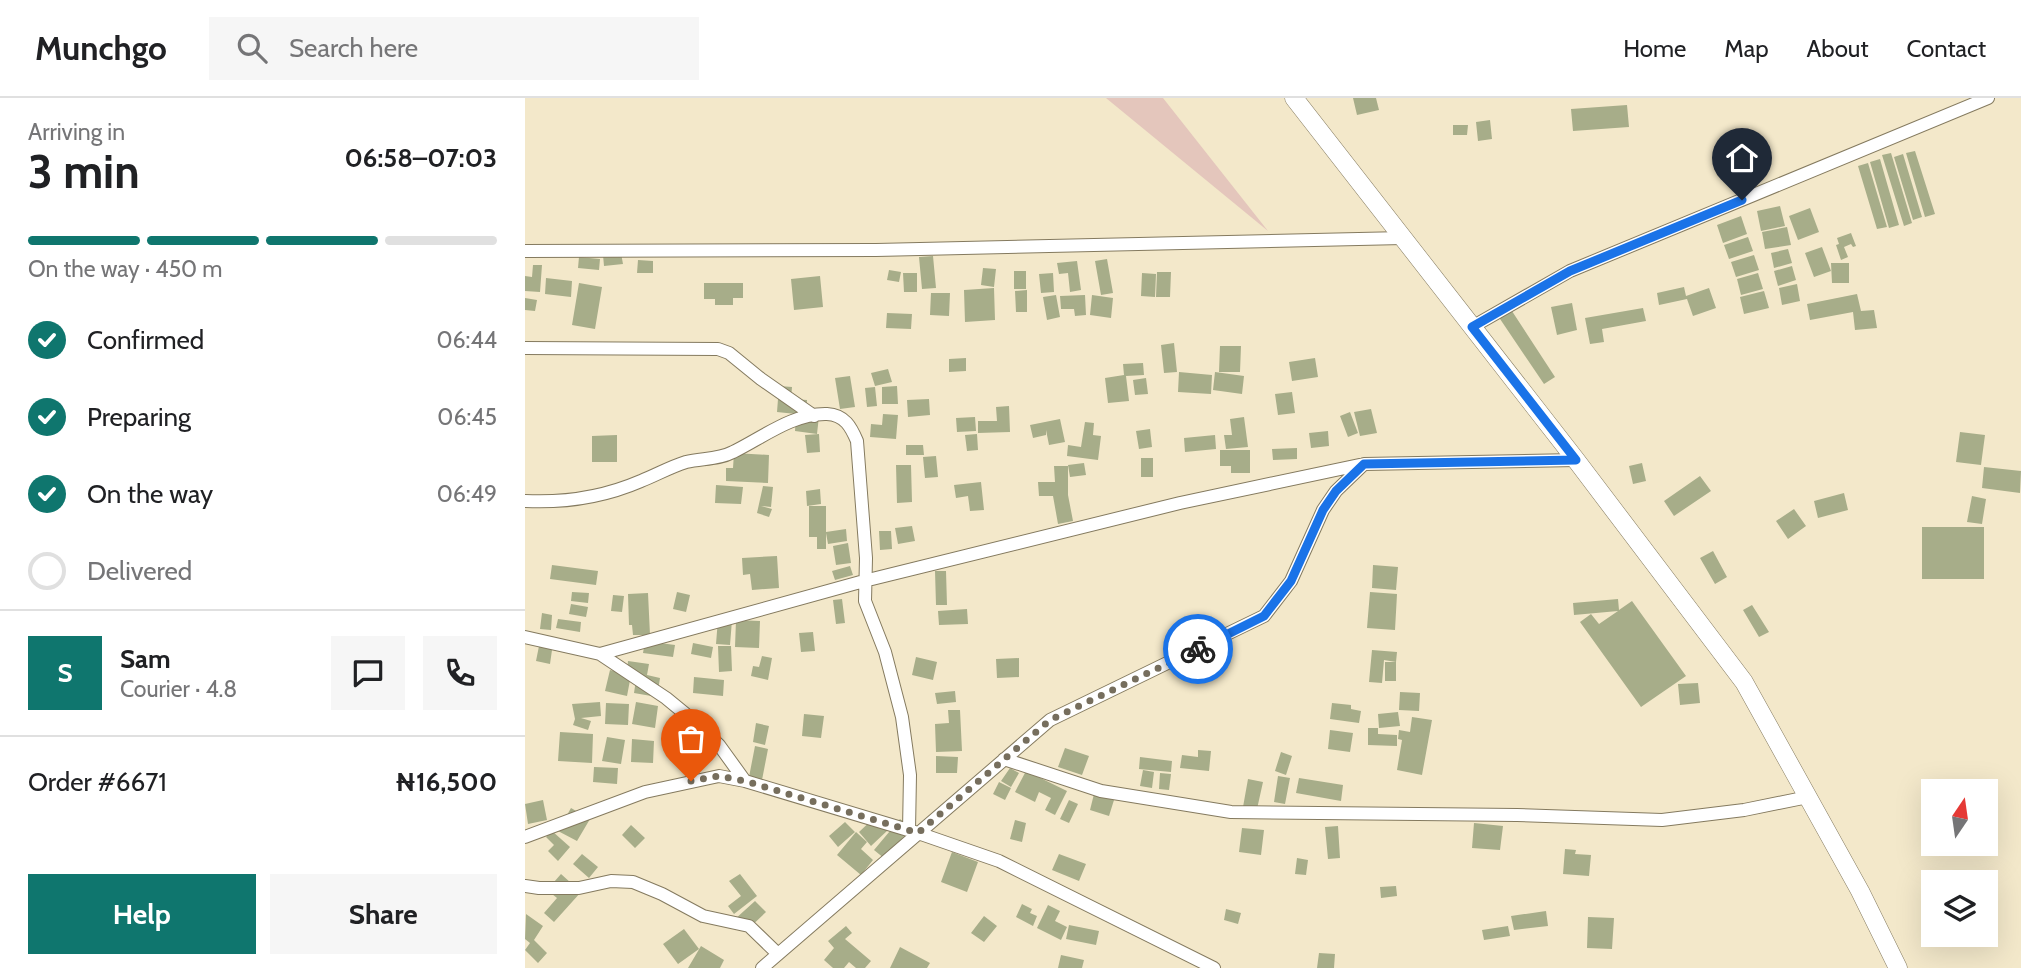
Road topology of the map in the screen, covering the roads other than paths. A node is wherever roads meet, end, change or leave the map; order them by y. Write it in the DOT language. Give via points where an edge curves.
graph roads {
  1 [pos="1294,98"];
  2 [pos="1988,98"];
  3 [pos="1403,238"];
  4 [pos="525,251"];
  5 [pos="1472,327"];
  6 [pos="525,348"];
  7 [pos="814,416"];
  8 [pos="1576,460"];
  9 [pos="1364,464"];
  10 [pos="525,501"];
  11 [pos="864,580"];
  12 [pos="525,637"];
  13 [pos="600,654"];
  14 [pos="1004,759"];
  15 [pos="745,781"];
  16 [pos="1808,797"];
  17 [pos="913,832"];
  18 [pos="525,837"];
  19 [pos="525,886"];
  20 [pos="779,954"];
  21 [pos="762,968"];
  22 [pos="1214,968"];
  23 [pos="1898,968"];
  1 -- 3 [label="street"];
  2 -- 5 [label="street" via="1570,271"];
  3 -- 4 [label="street" via="876,250"];
  3 -- 5 [label="street"];
  5 -- 8 [label="street"];
  6 -- 7 [label="street" via="718,349"];
  7 -- 10 [label="street" via="797,419 721,457 688,461 621,489 568,501"];
  7 -- 11 [label="street" via="839,416 850,424 857,441"];
  8 -- 9 [label="street"];
  8 -- 16 [label="street" via="1745,682"];
  9 -- 11 [label="street" via="1179,503"];
  9 -- 14 [label="street" via="1323,510 1291,581 1264,616 1050,720"];
  11 -- 13 [label="street"];
  11 -- 17 [label="street" via="865,601 885,652 902,717"];
  12 -- 13 [label="street"];
  13 -- 15 [label="street" via="694,721 719,745"];
  14 -- 16 [label="street" via="1101,791 1231,812 1662,820"];
  14 -- 17 [label="street"];
  15 -- 17 [label="street"];
  15 -- 18 [label="street" via="719,776 645,792"];
  16 -- 23 [label="street"];
  17 -- 20 [label="street"];
  17 -- 22 [label="street" via="999,862"];
  19 -- 20 [label="street" via="579,888 633,882 703,916 749,926"];
  20 -- 21 [label="street"];
}
